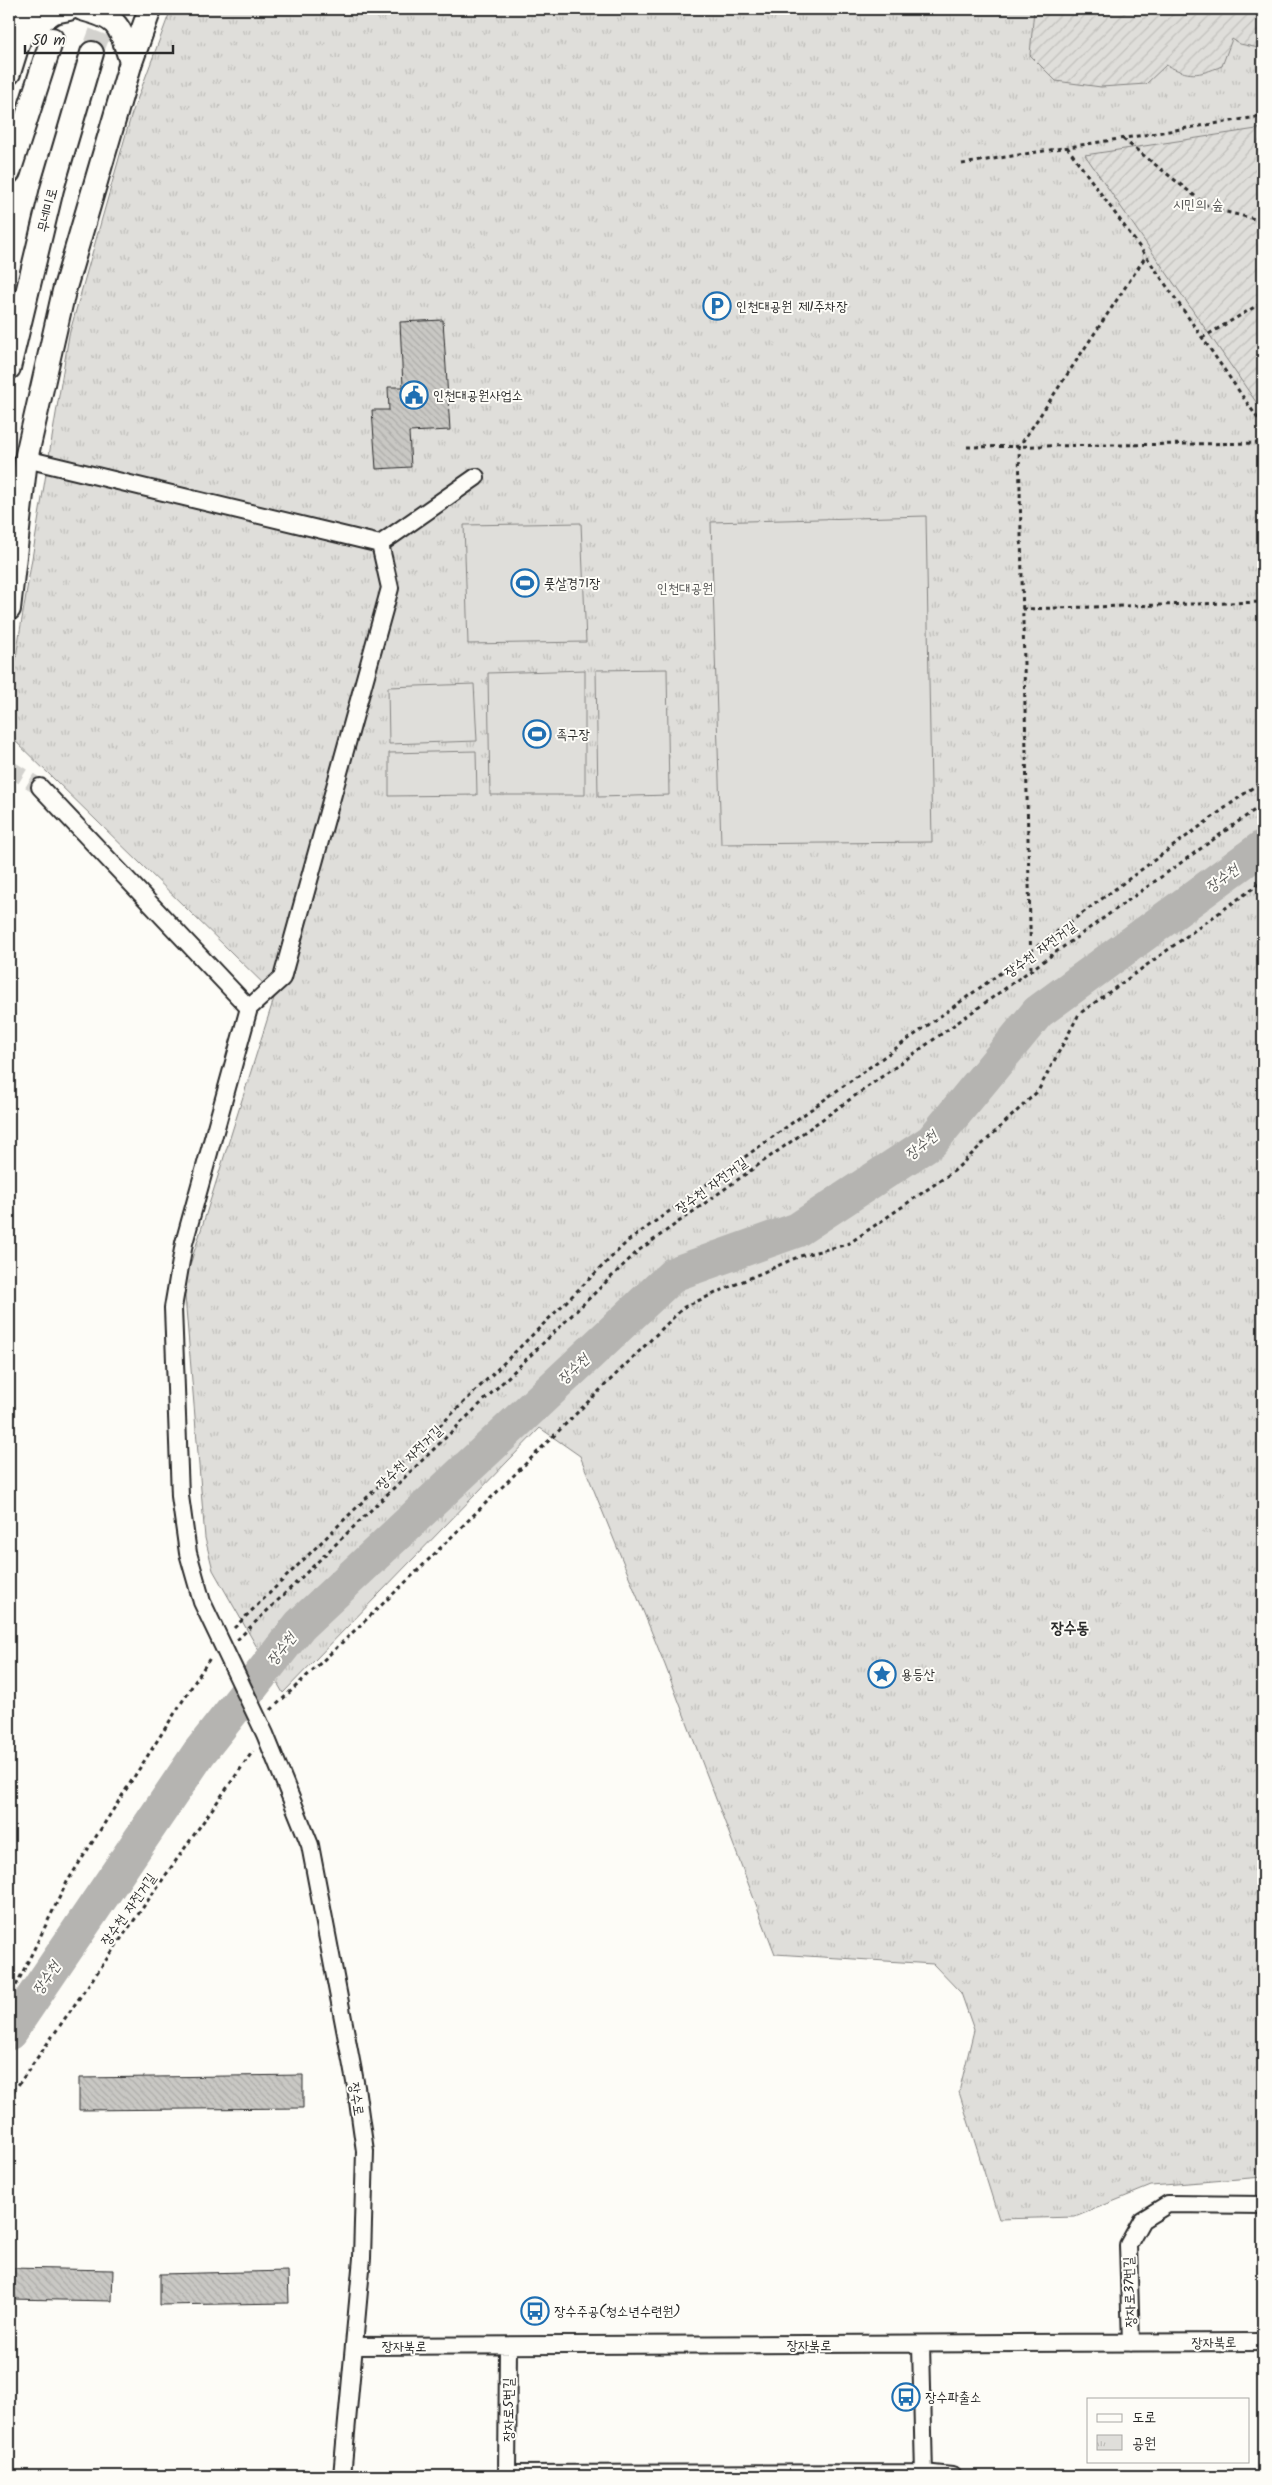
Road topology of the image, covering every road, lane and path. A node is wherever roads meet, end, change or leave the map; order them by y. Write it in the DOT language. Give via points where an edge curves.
graph roads {
  1 [pos="29,9"];
  2 [pos="69,9"];
  3 [pos="82,9"];
  4 [pos="150,9"];
  5 [pos="20,35"];
  6 [pos="52,39"];
  7 [pos="92,53"];
  8 [pos="131,62"];
  9 [pos="9,73"];
  10 [pos="1263,116"];
  11 [pos="1123,139"];
  12 [pos="1067,148"];
  13 [pos="962,164"];
  14 [pos="9,172"];
  15 [pos="1263,221"];
  16 [pos="1146,256"];
  17 [pos="1263,302"];
  18 [pos="1202,338"];
  19 [pos="9,368"];
  20 [pos="1263,426"];
  21 [pos="1263,443"];
  22 [pos="1019,447"];
  23 [pos="967,448"];
  24 [pos="26,459"];
  25 [pos="476,476"];
  26 [pos="380,544"];
  27 [pos="1263,602"];
  28 [pos="9,609"];
  29 [pos="1022,609"];
  30 [pos="1263,780"];
  31 [pos="40,787"];
  32 [pos="1263,804"];
  33 [pos="1263,881"];
  34 [pos="1030,951"];
  35 [pos="1031,970"];
  36 [pos="249,1008"];
  37 [pos="227,1652"];
  38 [pos="262,1727"];
  39 [pos="9,2000"];
  40 [pos="9,2098"];
  41 [pos="1263,2205"];
  42 [pos="1263,2342"];
  43 [pos="921,2344"];
  44 [pos="1131,2344"];
  45 [pos="354,2346"];
  46 [pos="508,2346"];
  47 [pos="924,2474"];
  48 [pos="507,2475"];
  49 [pos="785,2475"];
  50 [pos="342,2476"];
  51 [pos="952,2476"];
  1 -- 5 [label="main road"];
  2 -- 5 [label="main road" via="54,12"];
  3 -- 8 [label="main road" via="107,16 120,28"];
  4 -- 8 [label="main road"];
  5 -- 9 [label="main road"];
  6 -- 14 [label="main road"];
  7 -- 19 [label="main road, 무네미로" via="52,189"];
  8 -- 24 [label="main road" via="64,291"];
  10 -- 11 [label="path"];
  11 -- 12 [label="path"];
  11 -- 15 [label="path" via="1210,208"];
  12 -- 13 [label="path"];
  12 -- 16 [label="path"];
  16 -- 18 [label="path"];
  16 -- 22 [label="path"];
  17 -- 18 [label="path"];
  18 -- 20 [label="path"];
  21 -- 22 [label="path"];
  22 -- 23 [label="path"];
  22 -- 29 [label="path"];
  24 -- 26 [label="street"];
  24 -- 28 [label="main road"];
  25 -- 26 [label="street"];
  26 -- 36 [label="street" via="390,588 282,978"];
  27 -- 29 [label="path"];
  29 -- 34 [label="path"];
  30 -- 34 [label="path"];
  31 -- 36 [label="street"];
  32 -- 35 [label="path, 장수천 자전거길"];
  33 -- 38 [label="path, 장수천 자전거길" via="1079,1014 1038,1091 954,1171 848,1244 800,1256 684,1307"];
  34 -- 35 [label="path"];
  34 -- 37 [label="path" via="628,1241"];
  35 -- 37 [label="path, 장수천 자전거길" via="638,1251"];
  36 -- 37 [label="street, 장수로" via="184,1243 173,1308 180,1496 188,1553 202,1602"];
  37 -- 38 [label="street, 장수로"];
  37 -- 39 [label="path" via="67,1882"];
  38 -- 40 [label="path, 장수천 자전거길"];
  38 -- 45 [label="street, 장수로" via="310,1845 365,2151 362,2258"];
  41 -- 44 [label="street, 장자로37번길" via="1168,2204 1142,2220 1128,2245"];
  42 -- 44 [label="street, 장자북로"];
  43 -- 44 [label="street, 장자북로"];
  43 -- 46 [label="street, 장자북로"];
  43 -- 47 [label="street"];
  45 -- 46 [label="street, 장자북로"];
  45 -- 50 [label="street, 장수로"];
  46 -- 48 [label="street, 장자로5번길"];
  47 -- 49 [label="street, 장자로5번길"];
  47 -- 51 [label="street, 장자로5번길"];
  48 -- 49 [label="street, 장자로5번길"];
}
